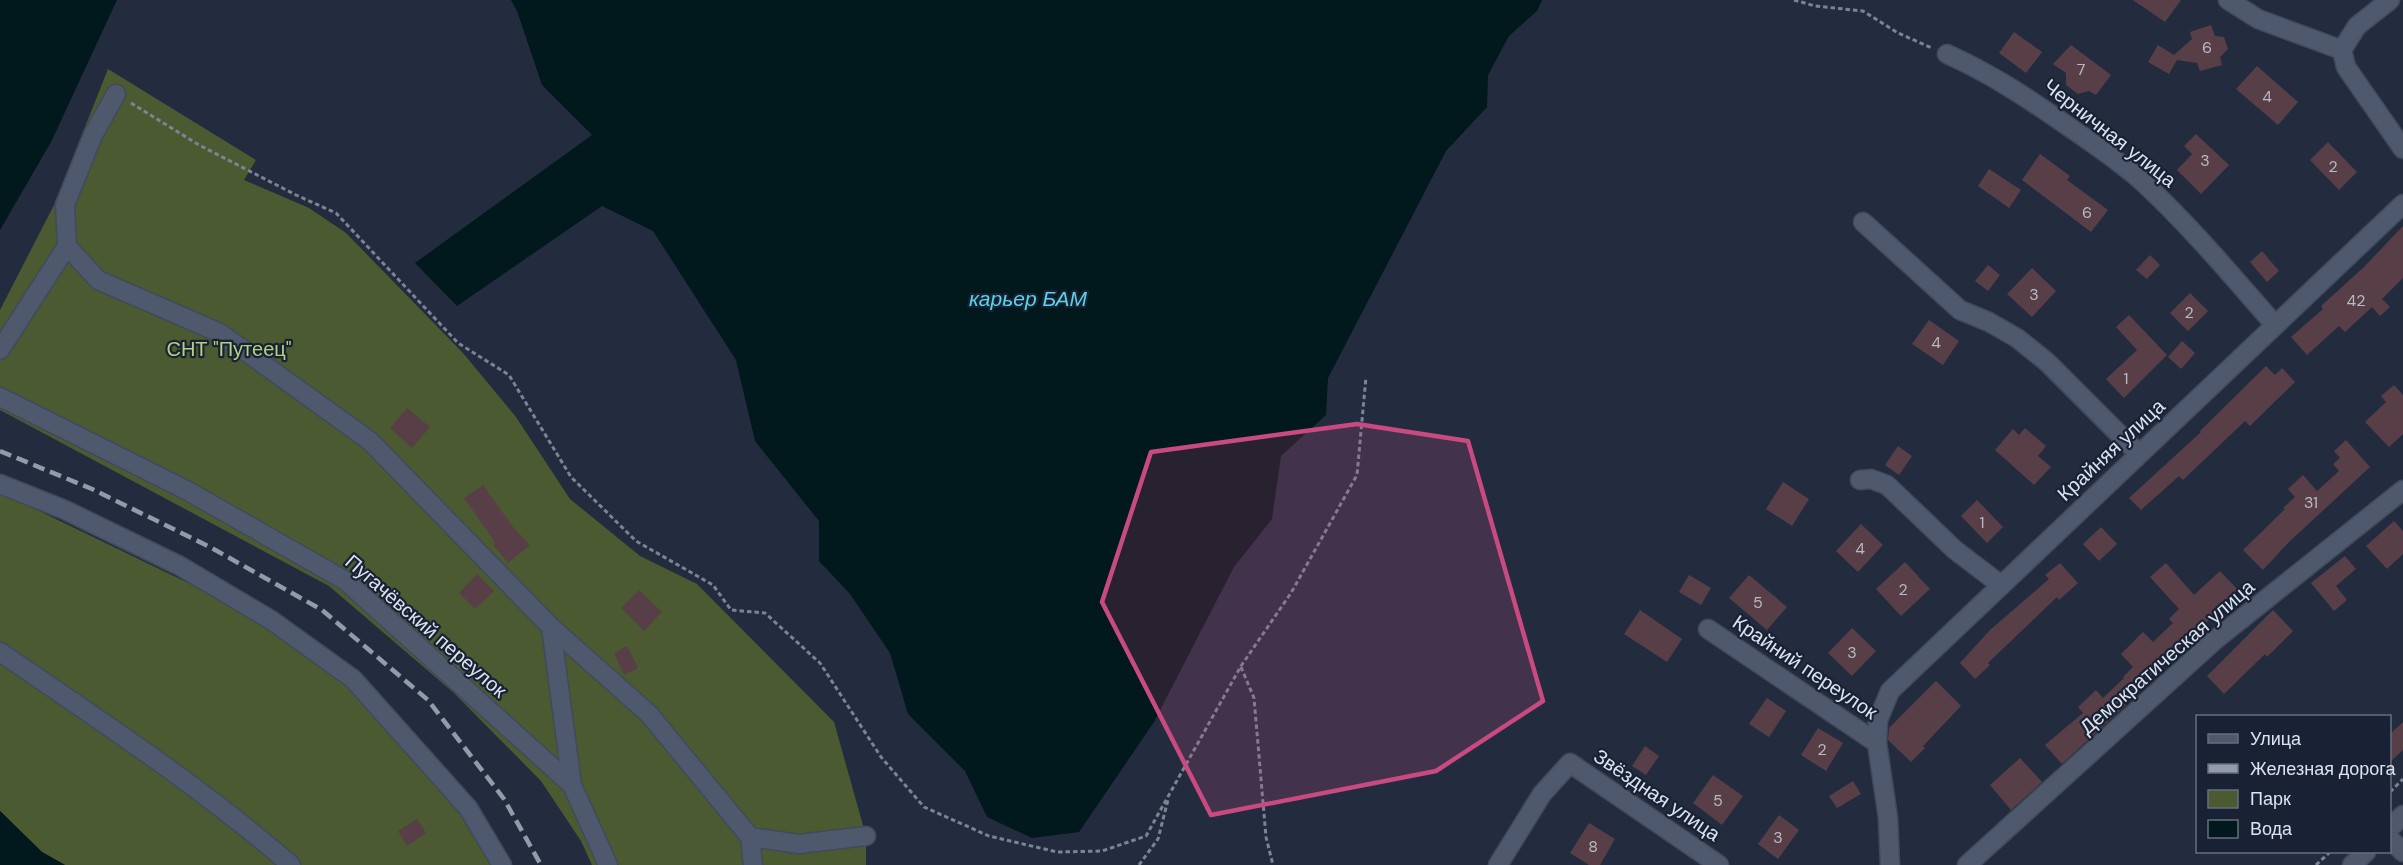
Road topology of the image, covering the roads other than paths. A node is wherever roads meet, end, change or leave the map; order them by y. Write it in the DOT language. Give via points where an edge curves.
graph roads {
  1 [pos="2228,0"];
  2 [pos="2390,0"];
  3 [pos="2342,50"];
  4 [pos="1947,54"];
  5 [pos="116,94"];
  6 [pos="2403,149"];
  7 [pos="2403,204"];
  8 [pos="1863,222"];
  9 [pos="67,246"];
  10 [pos="2275,325"];
  11 [pos="0,350"];
  12 [pos="0,397"];
  13 [pos="2139,454"];
  14 [pos="1860,480"];
  15 [pos="0,484"];
  16 [pos="2403,490"];
  17 [pos="2001,585"];
  18 [pos="551,627"];
  19 [pos="1708,629"];
  20 [pos="0,652"];
  21 [pos="1877,743"];
  22 [pos="572,785"];
  23 [pos="2403,815"];
  24 [pos="2391,827"];
  25 [pos="866,836"];
  26 [pos="750,837"];
  27 [pos="2391,840"];
  28 [pos="2403,852"];
  29 [pos="2365,853"];
  30 [pos="291,865"];
  31 [pos="502,865"];
  32 [pos="608,865"];
  33 [pos="753,865"];
  34 [pos="1498,865"];
  35 [pos="1719,865"];
  36 [pos="1890,865"];
  37 [pos="1967,865"];
  38 [pos="2352,865"];
  1 -- 3 [label="street" via="2258,19"];
  2 -- 3 [label="street" via="2357,26"];
  3 -- 6 [label="street" via="2346,67"];
  4 -- 10 [label="street, Черничная улица" via="2021,93 2143,183 2192,231"];
  5 -- 9 [label="street" via="93,135 65,205"];
  7 -- 10 [label="street, Крайняя улица"];
  8 -- 13 [label="street" via="1960,310 1989,322 2047,362"];
  9 -- 11 [label="street"];
  9 -- 18 [label="street" via="98,280 220,333 370,441"];
  10 -- 13 [label="street, Крайняя улица"];
  12 -- 22 [label="street, Пугачёвский переулок" via="188,491 346,581"];
  13 -- 17 [label="street, Крайняя улица"];
  14 -- 17 [label="street" via="1887,485 1955,550"];
  15 -- 31 [label="street" via="65,510 180,566 271,620 352,679 468,808"];
  16 -- 37 [label="street, Демократическая улица" via="2215,640"];
  17 -- 21 [label="street, Крайняя улица" via="1890,691 1878,720"];
  18 -- 22 [label="street"];
  18 -- 26 [label="street" via="649,714"];
  19 -- 21 [label="street, Крайний переулок"];
  20 -- 30 [label="street" via="183,778"];
  21 -- 36 [label="street, Крайняя улица"];
  22 -- 32 [label="street, Пугачёвский переулок"];
  23 -- 24 [label="street"];
  25 -- 26 [label="street" via="799,844"];
  26 -- 33 [label="street"];
  27 -- 28 [label="street"];
  29 -- 38 [label="street"];
  34 -- 35 [label="street, Звёздная улица" via="1542,794 1570,763"];
}
